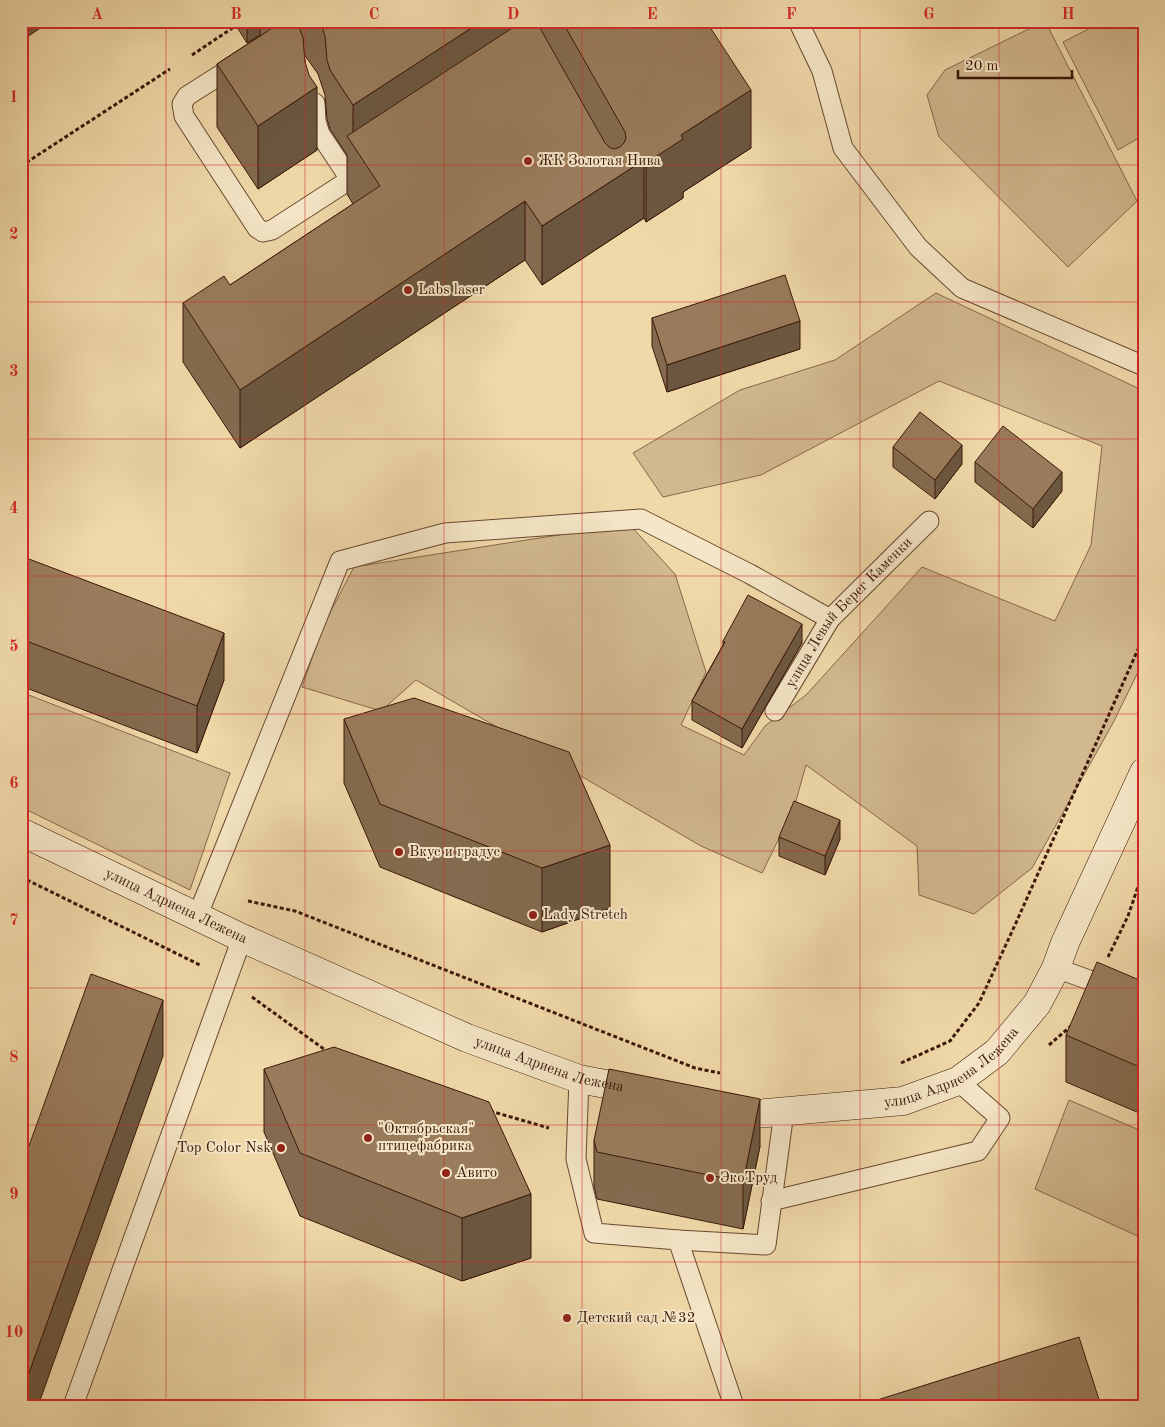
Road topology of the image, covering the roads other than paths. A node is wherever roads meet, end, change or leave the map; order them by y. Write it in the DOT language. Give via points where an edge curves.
graph roads {
  1 [pos="798,21"];
  2 [pos="254,53"];
  3 [pos="312,88"];
  4 [pos="381,159"];
  5 [pos="350,179"];
  6 [pos="1144,366"];
  7 [pos="930,521"];
  8 [pos="830,619"];
  9 [pos="775,711"];
  10 [pos="1144,772"];
  11 [pos="21,832"];
  12 [pos="202,905"];
  13 [pos="242,938"];
  14 [pos="1056,968"];
  15 [pos="1144,1000"];
  16 [pos="579,1079"];
  17 [pos="958,1081"];
  18 [pos="667,1096"];
  19 [pos="696,1102"];
  20 [pos="784,1112"];
  21 [pos="771,1201"];
  22 [pos="678,1240"];
  23 [pos="73,1406"];
  24 [pos="734,1406"];
  1 -- 6 [label="lane" via="822,71 843,148 918,247 962,288"];
  2 -- 5 [label="lane" via="186,96 182,104 184,116 256,228 263,232 272,230"];
  3 -- 5 [label="lane" via="317,127"];
  4 -- 5 [label="lane"];
  7 -- 8 [label="lane, улица Левый Берег Каменки"];
  8 -- 9 [label="lane, улица Левый Берег Каменки"];
  8 -- 12 [label="lane" via="641,519 445,533 340,561"];
  10 -- 14 [label="street, улица Адриена Лежена"];
  11 -- 12 [label="street, улица Адриена Лежена"];
  12 -- 13 [label="street, улица Адриена Лежена"];
  13 -- 16 [label="street, улица Адриена Лежена" via="467,1038"];
  13 -- 23 [label="lane"];
  14 -- 15 [label="lane"];
  14 -- 17 [label="street, улица Адриена Лежена" via="1037,1004 997,1052"];
  16 -- 18 [label="street, улица Адриена Лежена"];
  16 -- 22 [label="lane" via="576,1159 594,1233"];
  17 -- 20 [label="street, улица Адриена Лежена" via="903,1101"];
  17 -- 21 [label="lane" via="1000,1118 978,1151"];
  19 -- 20 [label="street, улица Адриена Лежена" via="755,1114"];
  20 -- 21 [label="lane"];
  21 -- 22 [label="lane" via="766,1245"];
  22 -- 24 [label="lane"];
}
